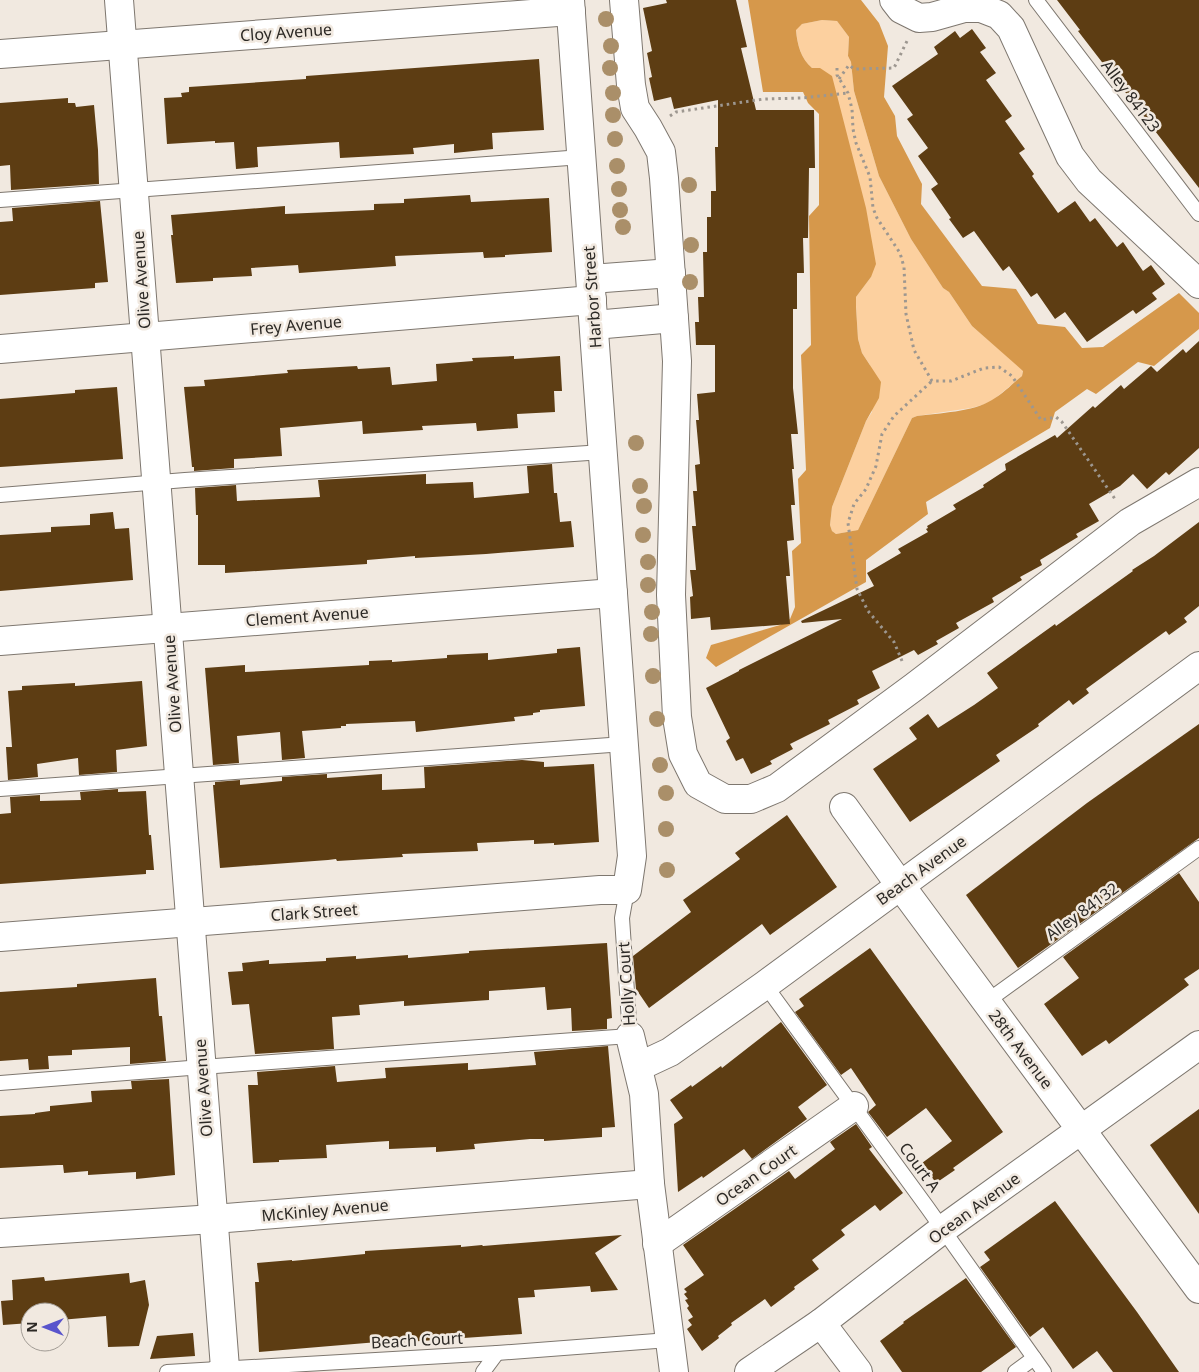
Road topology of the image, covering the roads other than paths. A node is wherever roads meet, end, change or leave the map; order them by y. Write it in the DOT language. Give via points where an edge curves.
graph roads {
  1 [pos="119,0"];
  2 [pos="624,0"];
  3 [pos="894,0"];
  4 [pos="1036,0"];
  5 [pos="571,5"];
  6 [pos="122,44"];
  7 [pos="0,54"];
  8 [pos="582,157"];
  9 [pos="134,190"];
  10 [pos="0,200"];
  11 [pos="1199,214"];
  12 [pos="671,273"];
  13 [pos="1199,284"];
  14 [pos="592,301"];
  15 [pos="674,318"];
  16 [pos="145,337"];
  17 [pos="0,349"];
  18 [pos="603,452"];
  19 [pos="156,482"];
  20 [pos="1199,482"];
  21 [pos="0,495"];
  22 [pos="613,593"];
  23 [pos="168,627"];
  24 [pos="0,641"];
  25 [pos="1199,666"];
  26 [pos="624,744"];
  27 [pos="179,775"];
  28 [pos="0,790"];
  29 [pos="844,807"];
  30 [pos="1199,848"];
  31 [pos="900,885"];
  32 [pos="627,890"];
  33 [pos="190,922"];
  34 [pos="0,937"];
  35 [pos="765,985"];
  36 [pos="986,1002"];
  37 [pos="630,1036"];
  38 [pos="1199,1045"];
  39 [pos="202,1067"];
  40 [pos="638,1067"];
  41 [pos="0,1083"];
  42 [pos="854,1106"];
  43 [pos="1081,1131"];
  44 [pos="650,1184"];
  45 [pos="214,1218"];
  46 [pos="943,1230"];
  47 [pos="0,1234"];
  48 [pos="657,1244"];
  49 [pos="1197,1281"];
  50 [pos="821,1322"];
  51 [pos="669,1340"];
  52 [pos="497,1353"];
  53 [pos="1034,1358"];
  54 [pos="223,1370"];
  55 [pos="167,1372"];
  56 [pos="483,1372"];
  57 [pos="674,1372"];
  58 [pos="749,1372"];
  59 [pos="858,1372"];
  60 [pos="1015,1372"];
  61 [pos="1044,1372"];
  1 -- 6 [label="street, Olive Avenue"];
  2 -- 12 [label="street" via="635,108 661,152"];
  3 -- 13 [label="street" via="901,9 919,18 964,8 981,8 999,15 1011,28 1075,163 1089,181"];
  4 -- 11 [label="lane, Alley 84123"];
  5 -- 6 [label="street, Cloy Avenue"];
  5 -- 8 [label="street, Harbor Street"];
  6 -- 7 [label="street, Cloy Avenue"];
  6 -- 9 [label="street, Olive Avenue"];
  8 -- 9 [label="lane"];
  8 -- 14 [label="street, Harbor Street"];
  9 -- 10 [label="lane"];
  9 -- 16 [label="street, Olive Avenue"];
  12 -- 14 [label="street"];
  12 -- 15 [label="street"];
  14 -- 15 [label="street"];
  14 -- 16 [label="street, Frey Avenue"];
  14 -- 18 [label="street, Harbor Street"];
  15 -- 20 [label="street" via="678,361 671,596 677,716 683,754 698,784 725,799 751,799 776,788 1130,522"];
  16 -- 17 [label="street, Frey Avenue"];
  16 -- 19 [label="street, Olive Avenue"];
  18 -- 19 [label="lane"];
  18 -- 22 [label="street, Harbor Street"];
  19 -- 21 [label="lane"];
  19 -- 23 [label="street, Olive Avenue"];
  22 -- 23 [label="street, Clement Avenue"];
  22 -- 26 [label="street, Holly Court"];
  23 -- 24 [label="street, Clement Avenue"];
  23 -- 27 [label="street, Olive Avenue"];
  25 -- 31 [label="street, Beach Avenue"];
  26 -- 27 [label="lane"];
  26 -- 32 [label="street, Holly Court" via="632,856"];
  27 -- 28 [label="lane"];
  27 -- 33 [label="street, Olive Avenue"];
  29 -- 31 [label="street, 28th Avenue"];
  30 -- 36 [label="lane, Alley 84132"];
  31 -- 35 [label="street, Beach Avenue"];
  31 -- 36 [label="street, 28th Avenue"];
  32 -- 33 [label="street, Clark Street"];
  32 -- 37 [label="lane, Holly Court" via="622,918"];
  33 -- 34 [label="street, Clark Street"];
  33 -- 39 [label="street, Olive Avenue"];
  35 -- 40 [label="street, Beach Avenue" via="670,1052"];
  35 -- 42 [label="lane, Court A"];
  36 -- 43 [label="street, 28th Avenue"];
  37 -- 39 [label="lane"];
  37 -- 40 [label="street, Holly Court"];
  38 -- 43 [label="street, Ocean Avenue"];
  39 -- 41 [label="lane"];
  39 -- 45 [label="street, Olive Avenue"];
  40 -- 44 [label="street, Holly Court" via="644,1094"];
  42 -- 46 [label="lane, Court A"];
  42 -- 48 [label="street, Ocean Court"];
  43 -- 46 [label="street, Ocean Avenue"];
  43 -- 49 [label="street, 28th Avenue"];
  44 -- 45 [label="street, McKinley Avenue"];
  44 -- 48 [label="street, Holly Court"];
  45 -- 47 [label="street, McKinley Avenue"];
  45 -- 54 [label="street, Olive Avenue"];
  46 -- 50 [label="street, Ocean Avenue"];
  46 -- 53 [label="lane, Court A"];
  48 -- 51 [label="street, Holly Court"];
  50 -- 58 [label="street, Ocean Avenue"];
  50 -- 59 [label="street"];
  51 -- 52 [label="lane, Beach Court"];
  51 -- 57 [label="street, Holly Court"];
  52 -- 54 [label="lane, Beach Court"];
  52 -- 56 [label="lane"];
  53 -- 60 [label="lane"];
  53 -- 61 [label="lane, Court A"];
  54 -- 55 [label="lane, Beach Court"];
}
